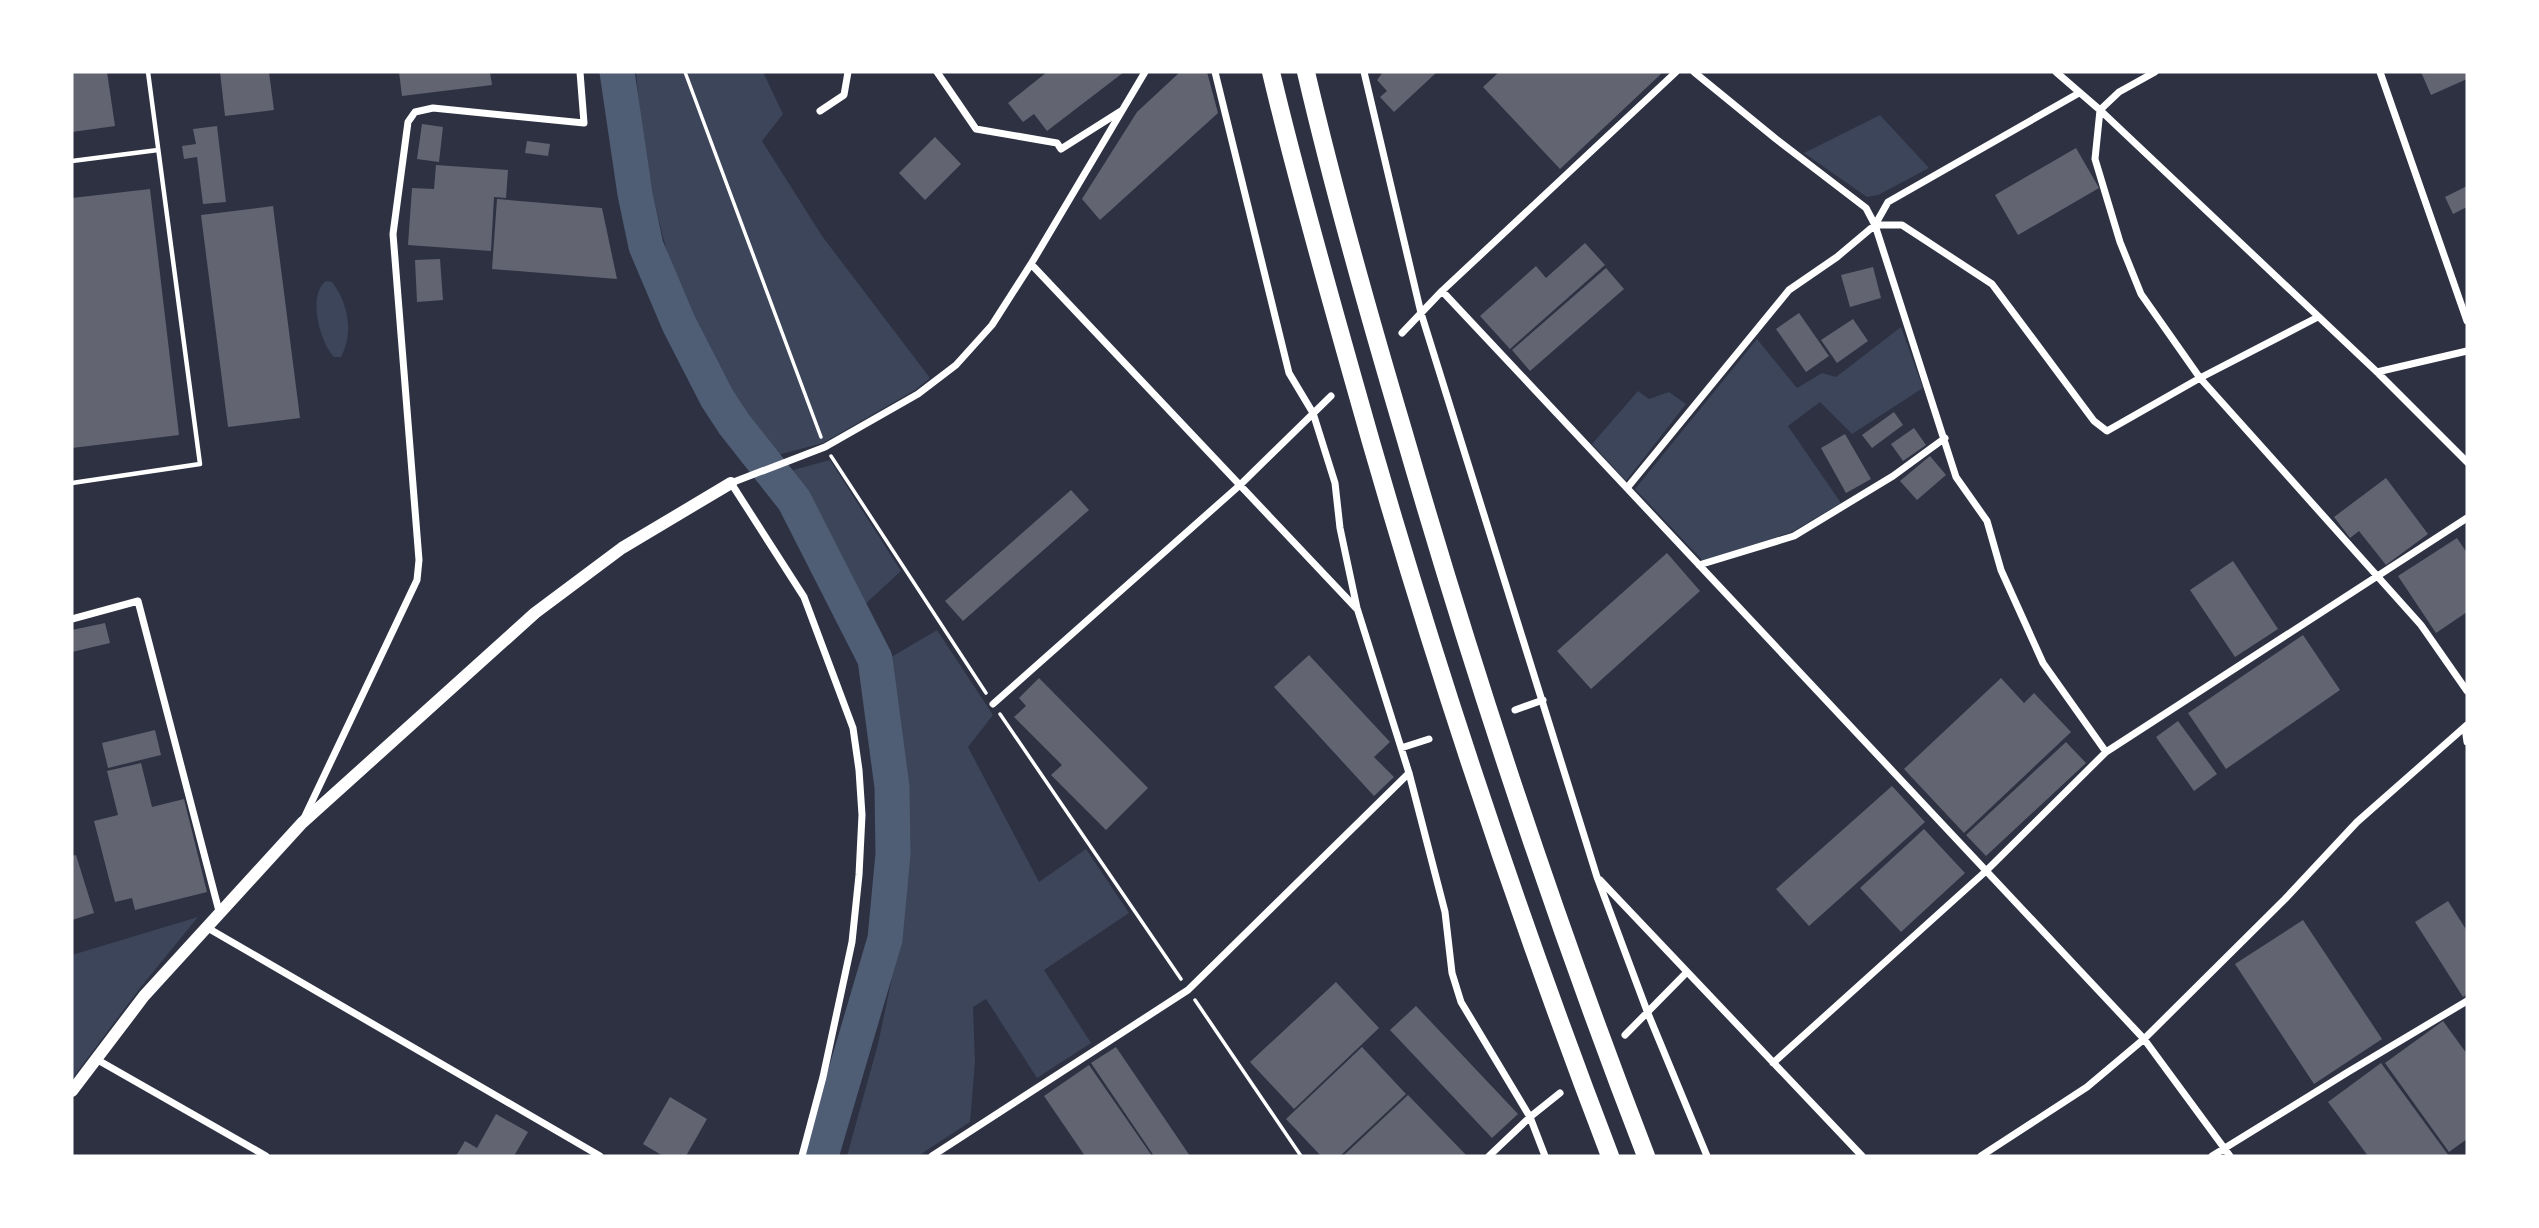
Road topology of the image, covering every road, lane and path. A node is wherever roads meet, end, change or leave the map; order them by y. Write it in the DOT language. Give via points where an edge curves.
graph roads {
  1 [pos="148,72"];
  2 [pos="580,72"];
  3 [pos="685,72"];
  4 [pos="848,72"];
  5 [pos="937,72"];
  6 [pos="1145,72"];
  7 [pos="1215,72"];
  8 [pos="1271,72"];
  9 [pos="1306,72"];
  10 [pos="1364,72"];
  11 [pos="1676,72"];
  12 [pos="1694,72"];
  13 [pos="2056,72"];
  14 [pos="2155,72"];
  15 [pos="2380,72"];
  16 [pos="2079,93"];
  17 [pos="1124,108"];
  18 [pos="2100,110"];
  19 [pos="820,111"];
  20 [pos="158,150"];
  21 [pos="72,161"];
  22 [pos="1875,225"];
  23 [pos="1031,264"];
  24 [pos="1442,291"];
  25 [pos="1421,313"];
  26 [pos="2318,317"];
  27 [pos="2467,321"];
  28 [pos="1402,333"];
  29 [pos="2467,351"];
  30 [pos="2377,372"];
  31 [pos="2200,378"];
  32 [pos="1331,396"];
  33 [pos="1313,413"];
  34 [pos="1945,438"];
  35 [pos="825,447"];
  36 [pos="2467,462"];
  37 [pos="72,483"];
  38 [pos="731,483"];
  39 [pos="1240,485"];
  40 [pos="1627,488"];
  41 [pos="2467,518"];
  42 [pos="1699,565"];
  43 [pos="2378,575"];
  44 [pos="1357,608"];
  45 [pos="72,619"];
  46 [pos="2467,691"];
  47 [pos="1543,700"];
  48 [pos="993,705"];
  49 [pos="1515,710"];
  50 [pos="2466,726"];
  51 [pos="1429,739"];
  52 [pos="2467,742"];
  53 [pos="1401,748"];
  54 [pos="2106,752"];
  55 [pos="1409,773"];
  56 [pos="302,823"];
  57 [pos="1986,871"];
  58 [pos="1597,877"];
  59 [pos="219,911"];
  60 [pos="206,926"];
  61 [pos="1688,972"];
  62 [pos="1188,990"];
  63 [pos="2467,1001"];
  64 [pos="1647,1011"];
  65 [pos="1625,1035"];
  66 [pos="2144,1039"];
  67 [pos="96,1059"];
  68 [pos="1773,1063"];
  69 [pos="72,1091"];
  70 [pos="1560,1093"];
  71 [pos="1530,1117"];
  72 [pos="2224,1149"];
  73 [pos="266,1156"];
  74 [pos="600,1156"];
  75 [pos="802,1156"];
  76 [pos="932,1156"];
  77 [pos="1301,1156"];
  78 [pos="1489,1156"];
  79 [pos="1545,1156"];
  80 [pos="1611,1156"];
  81 [pos="1646,1156"];
  82 [pos="1707,1156"];
  83 [pos="1862,1156"];
  84 [pos="1981,1156"];
  85 [pos="2213,1156"];
  86 [pos="2230,1156"];
  1 -- 20 [label="lane"];
  2 -- 56 [label="street" via="584,123 433,108 415,112 408,122 393,234 417,580"];
  3 -- 35 [label="path"];
  4 -- 19 [label="street" via="844,96"];
  5 -- 17 [label="street" via="976,130 1057,143 1061,149"];
  6 -- 17 [label="street"];
  7 -- 33 [label="street" via="1289,373"];
  8 -- 80 [label="highway" via="1388,505 1462,742"];
  9 -- 81 [label="highway" via="1361,286 1498,746"];
  10 -- 25 [label="street"];
  11 -- 24 [label="street"];
  12 -- 22 [label="street" via="1866,208"];
  13 -- 16 [label="street"];
  14 -- 18 [label="street" via="2119,92"];
  15 -- 27 [label="street"];
  16 -- 18 [label="street"];
  16 -- 22 [label="street" via="1888,202"];
  17 -- 23 [label="street"];
  18 -- 26 [label="street"];
  18 -- 31 [label="street" via="2095,159 2120,242 2141,294"];
  20 -- 21 [label="lane"];
  20 -- 37 [label="lane" via="200,464"];
  22 -- 31 [label="street" via="1902,225 1992,284 2094,421 2107,431"];
  22 -- 34 [label="street"];
  22 -- 40 [label="street" via="1790,290"];
  23 -- 35 [label="street" via="992,325 956,365 918,394"];
  23 -- 39 [label="street"];
  24 -- 25 [label="street"];
  24 -- 40 [label="street"];
  25 -- 28 [label="street"];
  25 -- 47 [label="street"];
  26 -- 30 [label="street"];
  26 -- 31 [label="street"];
  29 -- 30 [label="street"];
  30 -- 36 [label="street"];
  31 -- 43 [label="street"];
  32 -- 33 [label="street"];
  33 -- 39 [label="street"];
  33 -- 44 [label="street" via="1335,483"];
  34 -- 42 [label="street" via="1893,476 1794,536"];
  34 -- 54 [label="street" via="1956,477 1987,520 2001,570 2043,663"];
  35 -- 38 [label="street"];
  35 -- 48 [label="path"];
  38 -- 56 [label="street" via="622,548 535,613"];
  38 -- 75 [label="street" via="804,597 853,728 859,770 862,816 852,942"];
  39 -- 44 [label="street"];
  39 -- 48 [label="street"];
  40 -- 42 [label="street"];
  41 -- 43 [label="street"];
  42 -- 57 [label="street"];
  43 -- 46 [label="street" via="2421,625"];
  43 -- 54 [label="street"];
  44 -- 53 [label="street"];
  45 -- 59 [label="street" via="138,601"];
  47 -- 49 [label="street"];
  47 -- 58 [label="street"];
  48 -- 62 [label="path"];
  50 -- 52 [label="street"];
  50 -- 66 [label="street" via="2357,822"];
  51 -- 53 [label="street"];
  53 -- 55 [label="street"];
  54 -- 57 [label="street"];
  55 -- 62 [label="street"];
  55 -- 71 [label="street" via="1445,912 1452,973 1461,1002"];
  56 -- 59 [label="street"];
  57 -- 66 [label="street"];
  57 -- 68 [label="street"];
  58 -- 61 [label="street"];
  58 -- 64 [label="street"];
  59 -- 60 [label="street"];
  60 -- 67 [label="street"];
  60 -- 74 [label="street"];
  61 -- 64 [label="street"];
  61 -- 68 [label="street"];
  62 -- 76 [label="street"];
  62 -- 77 [label="path"];
  63 -- 72 [label="street"];
  64 -- 65 [label="street"];
  64 -- 82 [label="street"];
  66 -- 72 [label="street"];
  66 -- 84 [label="street" via="2087,1087"];
  67 -- 69 [label="street"];
  67 -- 73 [label="street"];
  68 -- 83 [label="street"];
  70 -- 71 [label="street"];
  71 -- 78 [label="street"];
  71 -- 79 [label="street"];
  72 -- 85 [label="street"];
  72 -- 86 [label="street"];
}
